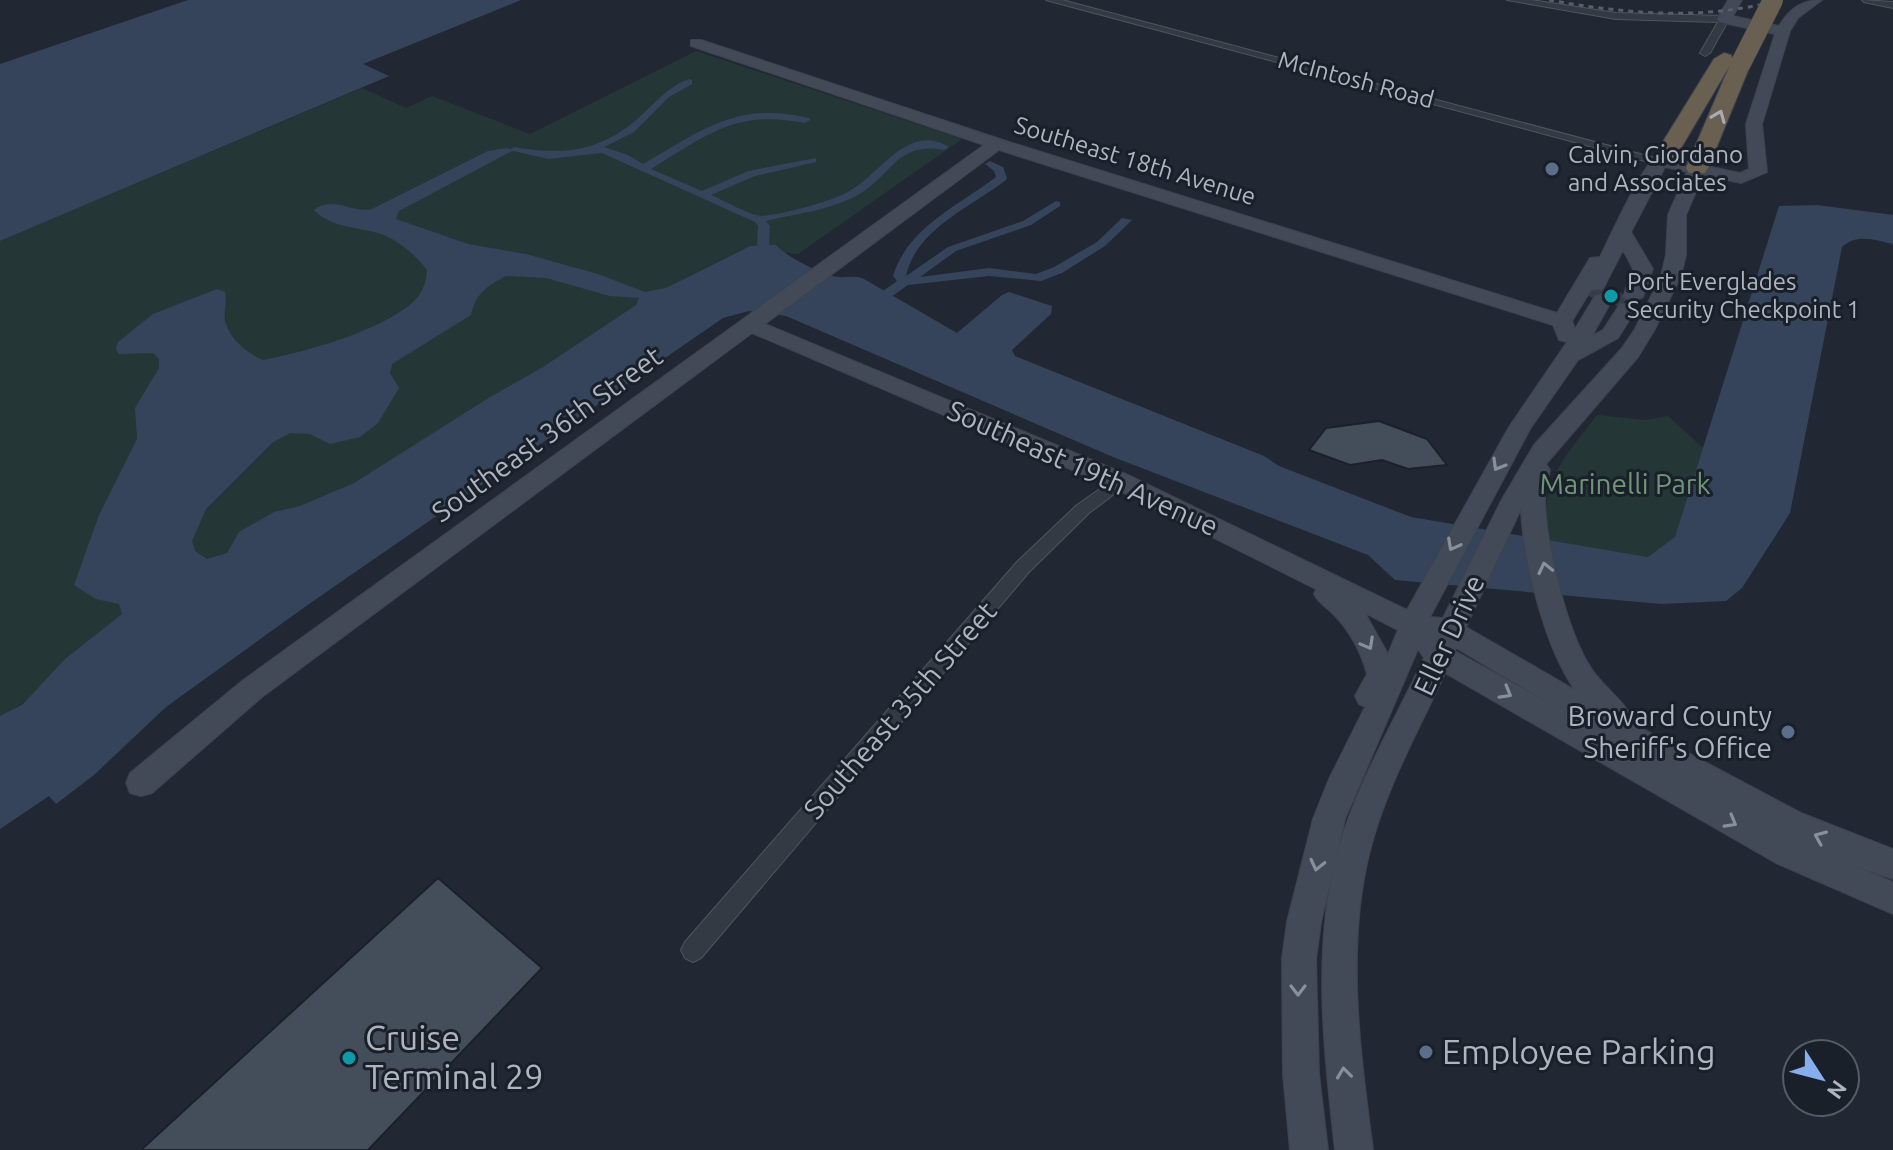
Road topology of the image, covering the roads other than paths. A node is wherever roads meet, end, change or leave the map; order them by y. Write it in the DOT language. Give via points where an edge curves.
graph roads {
  1 [pos="1051,0"];
  2 [pos="1084,0"];
  3 [pos="1512,0"];
  4 [pos="1735,0"];
  5 [pos="1756,0"];
  6 [pos="1773,0"];
  7 [pos="1815,0"];
  8 [pos="1867,0"];
  9 [pos="1893,5"];
  10 [pos="1724,19"];
  11 [pos="1783,31"];
  12 [pos="696,43"];
  13 [pos="1723,58"];
  14 [pos="997,144"];
  15 [pos="1663,157"];
  16 [pos="1697,168"];
  17 [pos="1621,230"];
  18 [pos="1611,296"];
  19 [pos="754,320"];
  20 [pos="1562,321"];
  21 [pos="1611,334"];
  22 [pos="1635,343"];
  23 [pos="1570,355"];
  24 [pos="1520,427"];
  25 [pos="1542,451"];
  26 [pos="1120,481"];
  27 [pos="1147,494"];
  28 [pos="1413,625"];
  29 [pos="1443,642"];
  30 [pos="1354,760"];
  31 [pos="1678,765"];
  32 [pos="141,783"];
  33 [pos="1893,864"];
  34 [pos="1893,898"];
  35 [pos="693,950"];
  36 [pos="1309,1150"];
  37 [pos="1354,1150"];
  1 -- 15 [label="street, McIntosh Road"];
  2 -- 15 [label="street, McIntosh Road"];
  3 -- 10 [label="street" via="1616,16"];
  4 -- 10 [label="street"];
  5 -- 13 [label="highway"];
  6 -- 13 [label="highway, bridge"];
  7 -- 11 [label="street" via="1793,15"];
  8 -- 9 [label="street"];
  10 -- 11 [label="street"];
  10 -- 13 [label="street"];
  11 -- 16 [label="street" via="1754,124 1758,172 1741,178"];
  12 -- 14 [label="street, Southeast 18th Avenue"];
  13 -- 15 [label="highway"];
  16 -- 13 [label="highway, one-way"];
  14 -- 19 [label="street, Southeast 36th Street"];
  14 -- 20 [label="street, Southeast 18th Avenue"];
  15 -- 16 [label="street"];
  15 -- 17 [label="street, Eller Drive"];
  16 -- 22 [label="street, Eller Drive" via="1677,215 1671,276"];
  17 -- 18 [label="street, Eller Drive"];
  17 -- 18 [label="street, Eller Drive" via="1643,269"];
  17 -- 20 [label="street, Eller Drive"];
  18 -- 21 [label="street, Eller Drive"];
  18 -- 23 [label="street, Eller Drive" via="1599,329"];
  19 -- 26 [label="street, Southeast 19th Avenue"];
  19 -- 32 [label="street, Southeast 36th Street" via="252,689"];
  20 -- 23 [label="street"];
  21 -- 22 [label="street"];
  21 -- 23 [label="street, Eller Drive"];
  22 -- 25 [label="street, Eller Drive"];
  23 -- 24 [label="street, Eller Drive"];
  24 -- 25 [label="street"];
  24 -- 28 [label="street, Eller Drive, one-way"];
  25 -- 29 [label="street, Eller Drive"];
  31 -- 25 [label="street, one-way" via="1607,710 1567,652 1537,534 1533,497"];
  26 -- 27 [label="street, Southeast 19th Avenue"];
  26 -- 35 [label="street, Southeast 35th Street" via="1023,567"];
  27 -- 28 [label="street, Southeast 19th Avenue"];
  27 -- 30 [label="street, one-way" via="1159,510 1326,594 1352,614 1381,675 1359,715"];
  28 -- 29 [label="street, Southeast 19th Avenue"];
  28 -- 30 [label="street, Eller Drive"];
  29 -- 31 [label="street, Southeast 19th Avenue"];
  29 -- 34 [label="street, Southeast 19th Avenue, one-way" via="1775,846"];
  37 -- 29 [label="street, Eller Drive, one-way" via="1338,988 1345,893 1358,833"];
  30 -- 36 [label="street, Eller Drive, one-way" via="1325,833 1299,959 1301,1074"];
  33 -- 31 [label="street, Southeast 19th Avenue, one-way" via="1813,835"];
}
